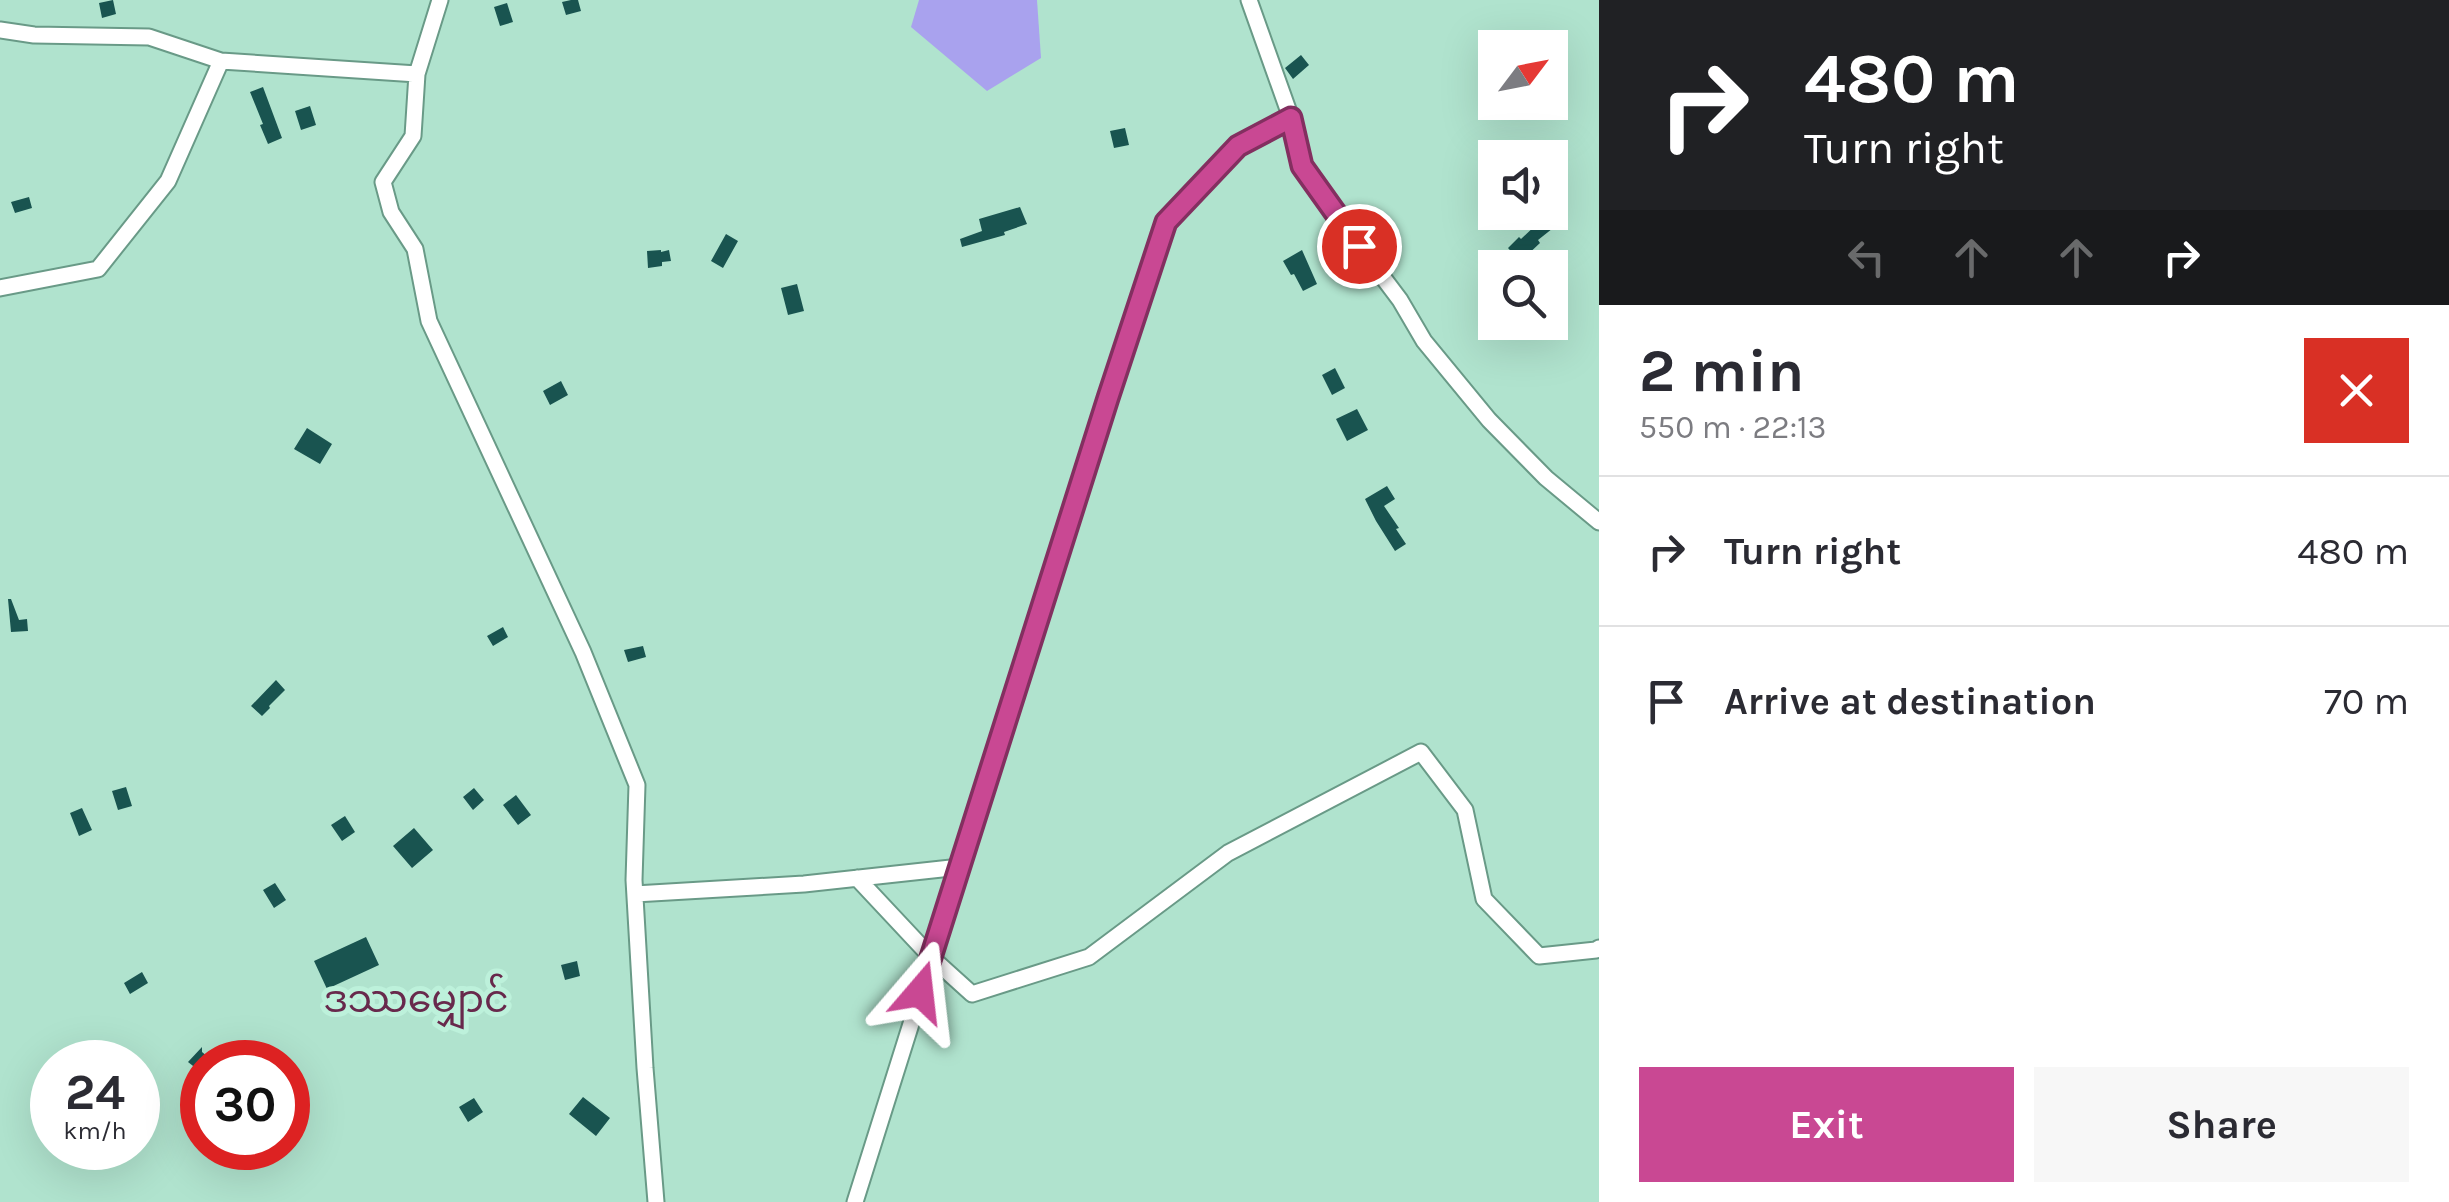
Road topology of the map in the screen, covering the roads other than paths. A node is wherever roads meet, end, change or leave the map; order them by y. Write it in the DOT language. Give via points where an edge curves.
graph roads {
  1 [pos="440,0"];
  2 [pos="1250,0"];
  3 [pos="0,30"];
  4 [pos="221,60"];
  5 [pos="417,74"];
  6 [pos="1291,118"];
  7 [pos="0,288"];
  8 [pos="1599,522"];
  9 [pos="960,866"];
  10 [pos="857,878"];
  11 [pos="635,894"];
  12 [pos="1599,948"];
  13 [pos="931,958"];
  14 [pos="656,1202"];
  15 [pos="855,1202"];
  1 -- 5 [label="street"];
  2 -- 6 [label="street"];
  3 -- 4 [label="street" via="149,37"];
  4 -- 5 [label="street"];
  4 -- 7 [label="street" via="168,181 98,270"];
  5 -- 11 [label="street" via="413,136 383,182 391,212 415,249 429,321 583,652 637,785"];
  6 -- 8 [label="street" via="1302,166 1424,342 1489,420"];
  6 -- 9 [label="street" via="1238,146 1166,222"];
  9 -- 10 [label="street"];
  9 -- 13 [label="street"];
  10 -- 11 [label="street"];
  10 -- 13 [label="street"];
  11 -- 14 [label="street"];
  12 -- 13 [label="street" via="1539,956 1484,899 1465,810 1421,752 1228,852 1089,957 972,994"];
  13 -- 15 [label="street"];
}
